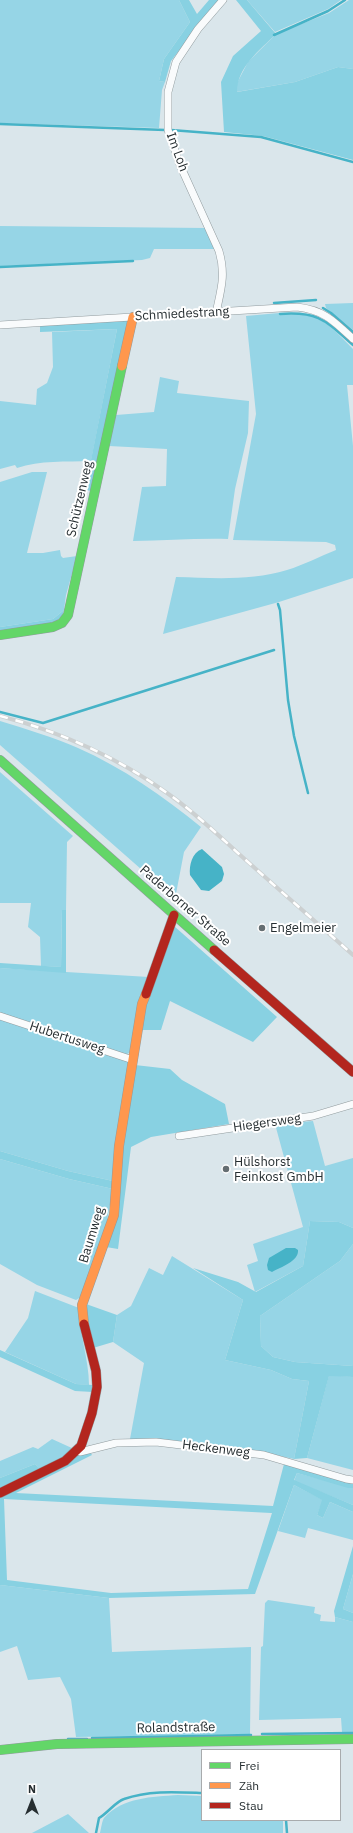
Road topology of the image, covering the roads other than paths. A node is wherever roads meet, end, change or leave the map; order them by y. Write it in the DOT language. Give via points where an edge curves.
graph roads {
  1 [pos="223,0"];
  2 [pos="216,313"];
  3 [pos="133,317"];
  4 [pos="0,325"];
  5 [pos="353,339"];
  6 [pos="0,635"];
  7 [pos="0,760"];
  8 [pos="174,915"];
  9 [pos="0,1016"];
  10 [pos="134,1060"];
  11 [pos="353,1072"];
  12 [pos="353,1104"];
  13 [pos="179,1136"];
  14 [pos="77,1451"];
  15 [pos="353,1480"];
  16 [pos="0,1493"];
  17 [pos="353,1739"];
  18 [pos="0,1750"];
  1 -- 2 [label="street, Im Loh" via="198,29 176,62 168,92 168,130 180,166 223,264 224,275"];
  2 -- 3 [label="street, Schmiedestrang"];
  2 -- 5 [label="street, Schmiedestrang" via="297,307 313,309 333,320"];
  3 -- 4 [label="street, Schmiedestrang"];
  3 -- 6 [label="street, Schützenweg" via="68,615 62,623 53,627"];
  7 -- 8 [label="street, Paderborner Straße"];
  8 -- 10 [label="street, Baumweg" via="142,1004"];
  8 -- 11 [label="street, Paderborner Straße"];
  9 -- 10 [label="street, Hubertusweg"];
  10 -- 14 [label="street, Baumweg" via="118,1146 114,1215 82,1305 83,1322 93,1354 97,1387 92,1413"];
  12 -- 13 [label="street, Hiegersweg" via="314,1116"];
  14 -- 15 [label="street, Heckenweg" via="116,1443 162,1443 264,1455"];
  14 -- 16 [label="street, Baumweg" via="65,1461"];
  17 -- 18 [label="street, Rolandstraße" via="57,1744"];
}
